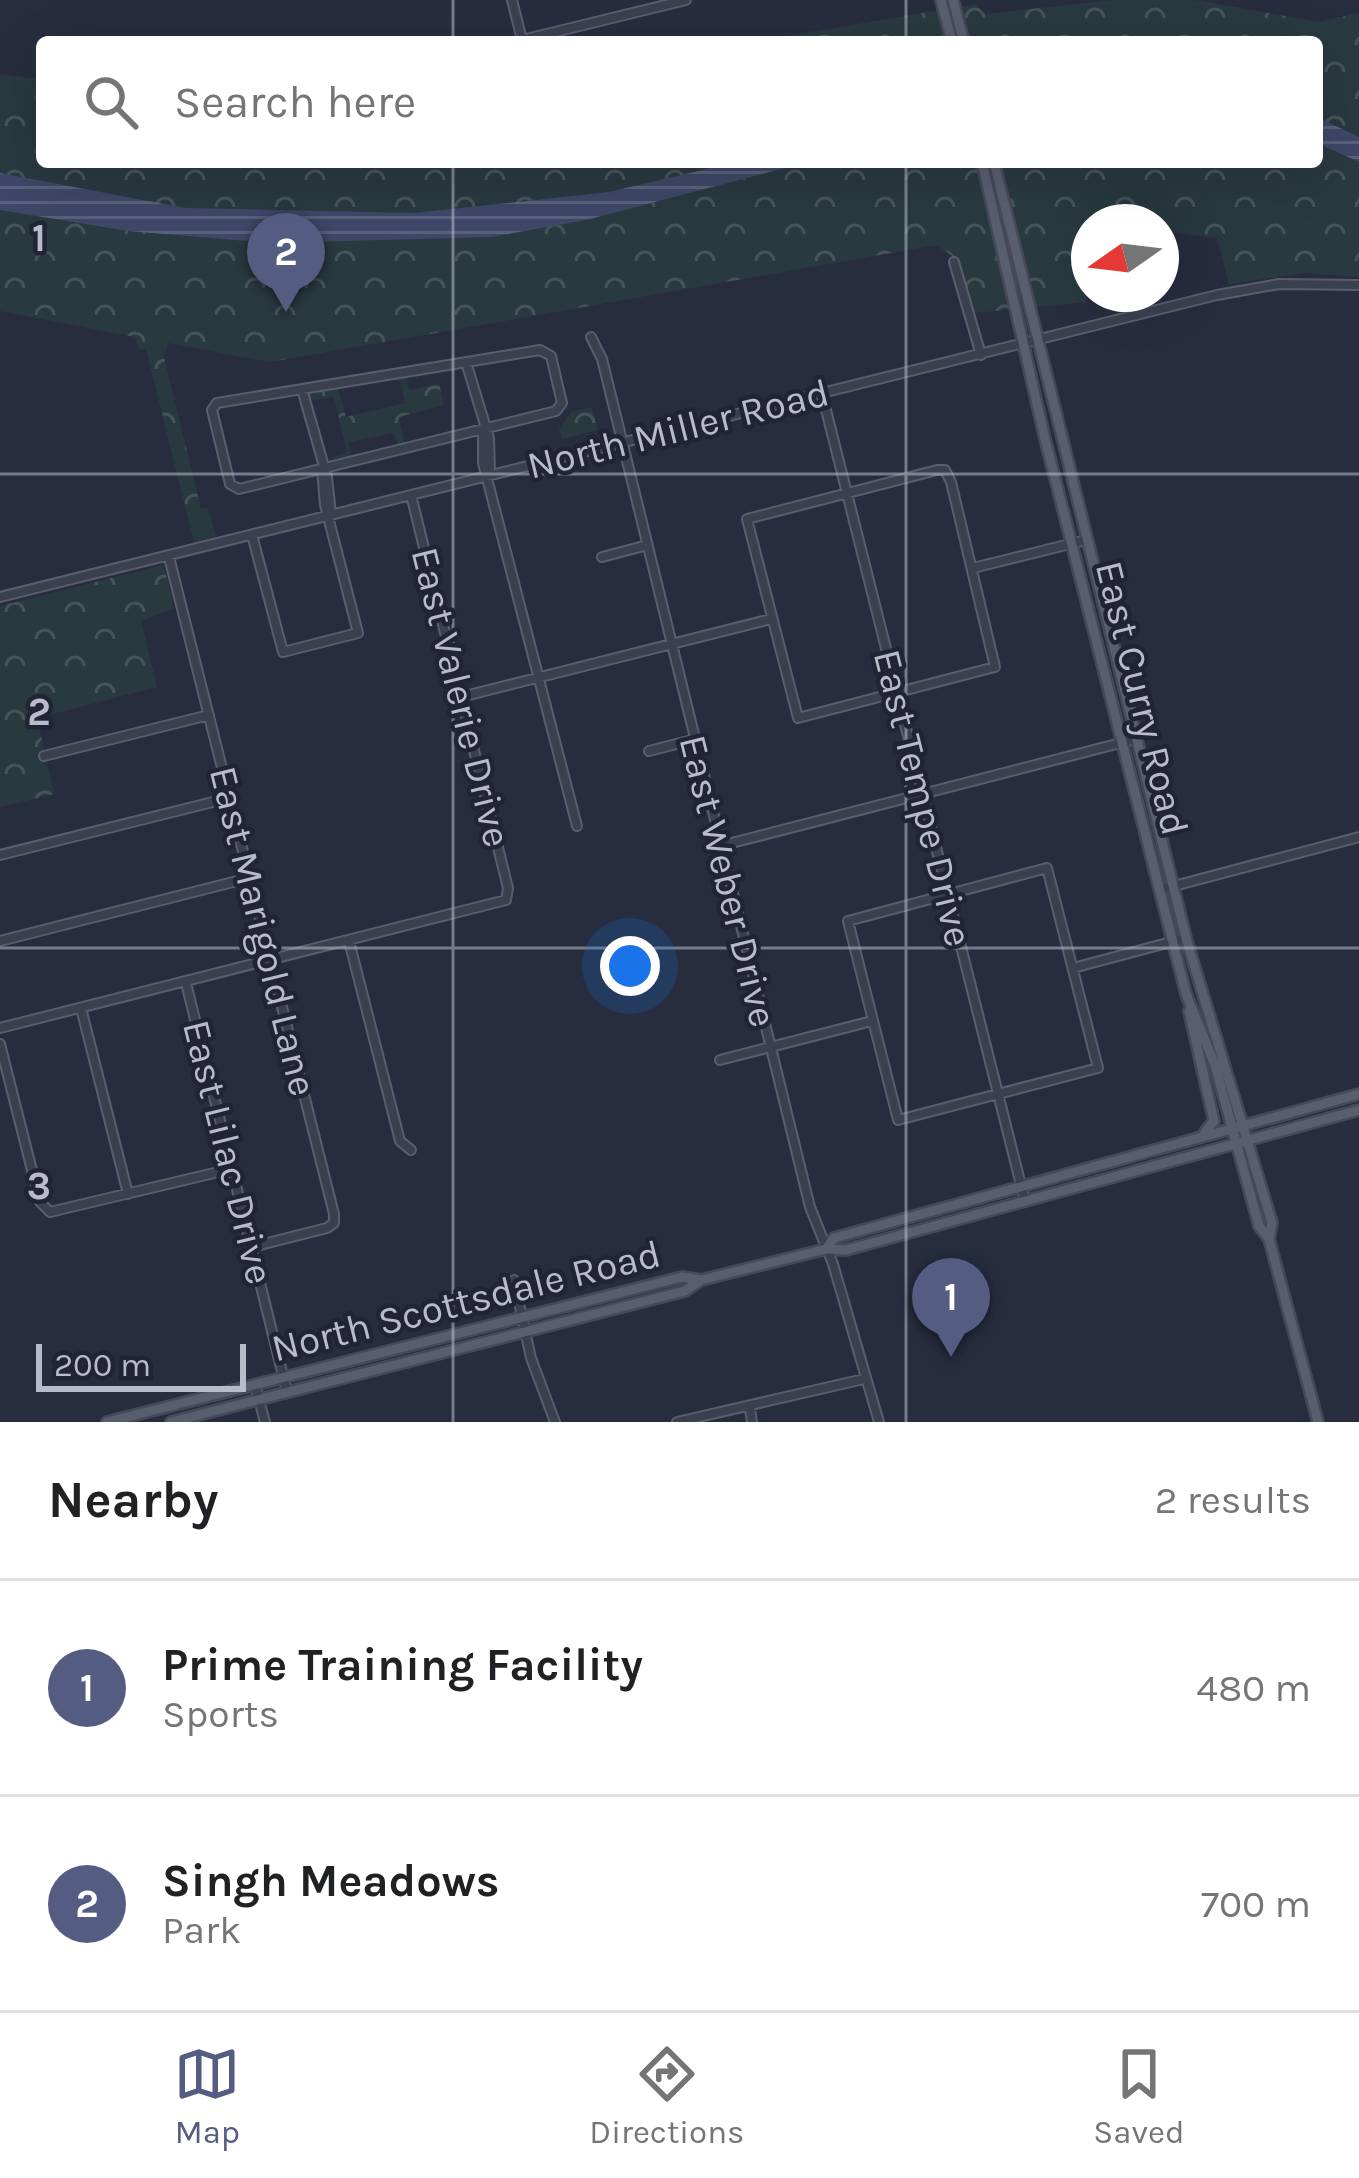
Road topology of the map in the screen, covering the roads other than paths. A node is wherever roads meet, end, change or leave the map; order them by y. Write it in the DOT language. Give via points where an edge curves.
graph roads {
  1 [pos="512,0"];
  2 [pos="686,0"];
  3 [pos="941,0"];
  4 [pos="953,0"];
  5 [pos="521,36"];
  6 [pos="538,36"];
  7 [pos="950,36"];
  8 [pos="962,36"];
  9 [pos="983,168"];
  10 [pos="996,168"];
  11 [pos="954,262"];
  12 [pos="1359,285"];
  13 [pos="591,337"];
  14 [pos="1039,340"];
  15 [pos="1026,343"];
  16 [pos="981,355"];
  17 [pos="466,361"];
  18 [pos="302,389"];
  19 [pos="822,394"];
  20 [pos="483,428"];
  21 [pos="620,444"];
  22 [pos="322,469"];
  23 [pos="490,476"];
  24 [pos="846,493"];
  25 [pos="411,495"];
  26 [pos="331,516"];
  27 [pos="252,536"];
  28 [pos="1086,540"];
  29 [pos="1072,543"];
  30 [pos="644,546"];
  31 [pos="169,556"];
  32 [pos="602,556"];
  33 [pos="973,568"];
  34 [pos="0,597"];
  35 [pos="771,620"];
  36 [pos="669,645"];
  37 [pos="540,677"];
  38 [pos="898,695"];
  39 [pos="461,697"];
  40 [pos="208,715"];
  41 [pos="1136,739"];
  42 [pos="692,740"];
  43 [pos="1122,742"];
  44 [pos="649,751"];
  45 [pos="44,756"];
  46 [pos="922,794"];
  47 [pos="230,798"];
  48 [pos="577,826"];
  49 [pos="1359,837"];
  50 [pos="720,846"];
  51 [pos="0,855"];
  52 [pos="249,878"];
  53 [pos="1174,886"];
  54 [pos="1159,890"];
  55 [pos="947,893"];
  56 [pos="1186,938"];
  57 [pos="0,941"];
  58 [pos="350,941"];
  59 [pos="1172,941"];
  60 [pos="270,962"];
  61 [pos="1073,968"];
  62 [pos="186,983"];
  63 [pos="1186,994"];
  64 [pos="81,1008"];
  65 [pos="872,1022"];
  66 [pos="0,1028"];
  67 [pos="0,1044"];
  68 [pos="770,1048"];
  69 [pos="719,1060"];
  70 [pos="1359,1094"];
  71 [pos="998,1096"];
  72 [pos="1359,1110"];
  73 [pos="1245,1124"];
  74 [pos="1232,1127"];
  75 [pos="1200,1136"];
  76 [pos="1249,1140"];
  77 [pos="1237,1143"];
  78 [pos="411,1150"];
  79 [pos="232,1169"];
  80 [pos="1022,1186"];
  81 [pos="128,1194"];
  82 [pos="1025,1202"];
  83 [pos="1269,1239"];
  84 [pos="252,1247"];
  85 [pos="826,1249"];
  86 [pos="514,1280"];
  87 [pos="700,1280"];
  88 [pos="521,1317"];
  89 [pos="525,1332"];
  90 [pos="284,1378"];
  91 [pos="864,1379"];
  92 [pos="255,1385"];
  93 [pos="287,1392"];
  94 [pos="259,1399"];
  95 [pos="750,1409"];
  96 [pos="106,1422"];
  97 [pos="171,1422"];
  98 [pos="265,1422"];
  99 [pos="555,1422"];
  100 [pos="677,1422"];
  101 [pos="752,1422"];
  102 [pos="879,1422"];
  103 [pos="1318,1422"];
  1 -- 5 [label="street"];
  2 -- 6 [label="street"];
  3 -- 7 [label="main road"];
  4 -- 8 [label="main road"];
  9 -- 15 [label="main road, East Curry Road"];
  10 -- 14 [label="main road, East Curry Road"];
  11 -- 16 [label="street"];
  12 -- 14 [label="street, North Miller Road" via="1257,287"];
  13 -- 21 [label="street, East Weber Drive"];
  14 -- 15 [label="street, North Miller Road"];
  14 -- 28 [label="main road, East Curry Road"];
  15 -- 16 [label="street, North Miller Road"];
  15 -- 29 [label="main road, East Curry Road"];
  16 -- 19 [label="street, North Miller Road"];
  17 -- 18 [label="street"];
  17 -- 20 [label="street"];
  17 -- 20 [label="street" via="547,351 560,408"];
  18 -- 22 [label="street"];
  18 -- 22 [label="street" via="213,405 233,488"];
  19 -- 21 [label="street, North Miller Road"];
  19 -- 24 [label="street, East Tempe Drive"];
  20 -- 22 [label="street"];
  20 -- 23 [label="street"];
  21 -- 23 [label="street, North Miller Road"];
  21 -- 30 [label="street, East Weber Drive"];
  22 -- 26 [label="street"];
  23 -- 25 [label="street, North Miller Road"];
  23 -- 37 [label="street"];
  24 -- 33 [label="street" via="945,470"];
  24 -- 35 [label="street" via="747,519"];
  24 -- 38 [label="street, East Tempe Drive"];
  25 -- 26 [label="street, North Miller Road"];
  25 -- 39 [label="street, East Valerie Drive"];
  26 -- 27 [label="street, North Miller Road"];
  26 -- 27 [label="street" via="358,633 284,652"];
  27 -- 31 [label="street, North Miller Road"];
  28 -- 29 [label="street"];
  28 -- 41 [label="main road, East Curry Road"];
  29 -- 33 [label="street"];
  29 -- 43 [label="main road, East Curry Road"];
  30 -- 32 [label="street"];
  30 -- 36 [label="street, East Weber Drive"];
  31 -- 34 [label="street, North Miller Road"];
  31 -- 40 [label="street, East Marigold Lane"];
  33 -- 38 [label="street" via="994,667"];
  35 -- 36 [label="street"];
  35 -- 38 [label="street" via="798,718"];
  36 -- 37 [label="street"];
  36 -- 42 [label="street, East Weber Drive"];
  37 -- 39 [label="street"];
  37 -- 48 [label="street"];
  38 -- 46 [label="street, East Tempe Drive"];
  39 -- 58 [label="street, East Valerie Drive" via="506,900"];
  40 -- 45 [label="street"];
  40 -- 47 [label="street, East Marigold Lane"];
  41 -- 43 [label="street"];
  41 -- 53 [label="main road, East Curry Road"];
  42 -- 44 [label="street"];
  42 -- 50 [label="street, East Weber Drive"];
  43 -- 46 [label="street"];
  43 -- 54 [label="main road, East Curry Road"];
  46 -- 50 [label="street"];
  46 -- 55 [label="street, East Tempe Drive"];
  47 -- 51 [label="street"];
  47 -- 52 [label="street, East Marigold Lane"];
  49 -- 53 [label="street"];
  50 -- 68 [label="street, East Weber Drive"];
  52 -- 57 [label="street"];
  52 -- 60 [label="street, East Marigold Lane"];
  53 -- 54 [label="street"];
  53 -- 56 [label="main road, East Curry Road"];
  54 -- 59 [label="main road, East Curry Road"];
  55 -- 61 [label="street" via="1047,868"];
  55 -- 65 [label="street" via="848,921"];
  55 -- 71 [label="street, East Tempe Drive"];
  56 -- 59 [label="street"];
  56 -- 73 [label="main road, East Curry Road"];
  58 -- 60 [label="street"];
  58 -- 78 [label="street" via="400,1141"];
  59 -- 61 [label="street"];
  59 -- 63 [label="main road, East Curry Road"];
  60 -- 62 [label="street"];
  60 -- 84 [label="street, East Marigold Lane" via="334,1223"];
  61 -- 71 [label="street" via="1098,1069"];
  62 -- 64 [label="street"];
  62 -- 79 [label="street, East Lilac Drive"];
  63 -- 74 [label="main road, East Curry Road"];
  63 -- 75 [label="main road" via="1214,1121"];
  64 -- 66 [label="street"];
  64 -- 81 [label="street"];
  65 -- 68 [label="street"];
  65 -- 71 [label="street" via="898,1120"];
  67 -- 81 [label="street" via="45,1209"];
  68 -- 69 [label="street"];
  68 -- 85 [label="street, East Weber Drive"];
  70 -- 73 [label="main road, North Scottsdale Road"];
  71 -- 80 [label="street, East Tempe Drive"];
  72 -- 76 [label="main road, North Scottsdale Road"];
  73 -- 74 [label="main road, North Scottsdale Road"];
  73 -- 76 [label="main road, East Curry Road"];
  74 -- 75 [label="main road, North Scottsdale Road"];
  74 -- 77 [label="main road, East Curry Road"];
  75 -- 80 [label="main road, North Scottsdale Road"];
  76 -- 77 [label="main road, North Scottsdale Road"];
  76 -- 83 [label="main road, East Curry Road" via="1272,1223"];
  77 -- 82 [label="main road, North Scottsdale Road"];
  77 -- 83 [label="main road, East Curry Road"];
  79 -- 81 [label="street"];
  79 -- 84 [label="street, East Lilac Drive"];
  80 -- 82 [label="street, East Tempe Drive"];
  80 -- 85 [label="main road, North Scottsdale Road" via="834,1238"];
  82 -- 85 [label="main road, North Scottsdale Road"];
  83 -- 103 [label="main road, East Curry Road"];
  84 -- 90 [label="street, East Lilac Drive"];
  85 -- 87 [label="main road, North Scottsdale Road"];
  85 -- 91 [label="street, East Weber Drive"];
  86 -- 88 [label="street"];
  87 -- 88 [label="main road, North Scottsdale Road" via="682,1277"];
  87 -- 89 [label="main road, North Scottsdale Road" via="686,1291"];
  88 -- 89 [label="street"];
  88 -- 90 [label="main road, North Scottsdale Road"];
  89 -- 93 [label="main road, North Scottsdale Road"];
  89 -- 99 [label="street"];
  90 -- 92 [label="main road, North Scottsdale Road"];
  90 -- 93 [label="street, East Lilac Drive"];
  91 -- 95 [label="street"];
  91 -- 102 [label="street, East Weber Drive"];
  92 -- 94 [label="street"];
  92 -- 96 [label="main road, North Scottsdale Road"];
  93 -- 94 [label="main road, North Scottsdale Road"];
  94 -- 97 [label="main road, North Scottsdale Road"];
  94 -- 98 [label="street"];
  95 -- 100 [label="street"];
  95 -- 101 [label="street"];
}
